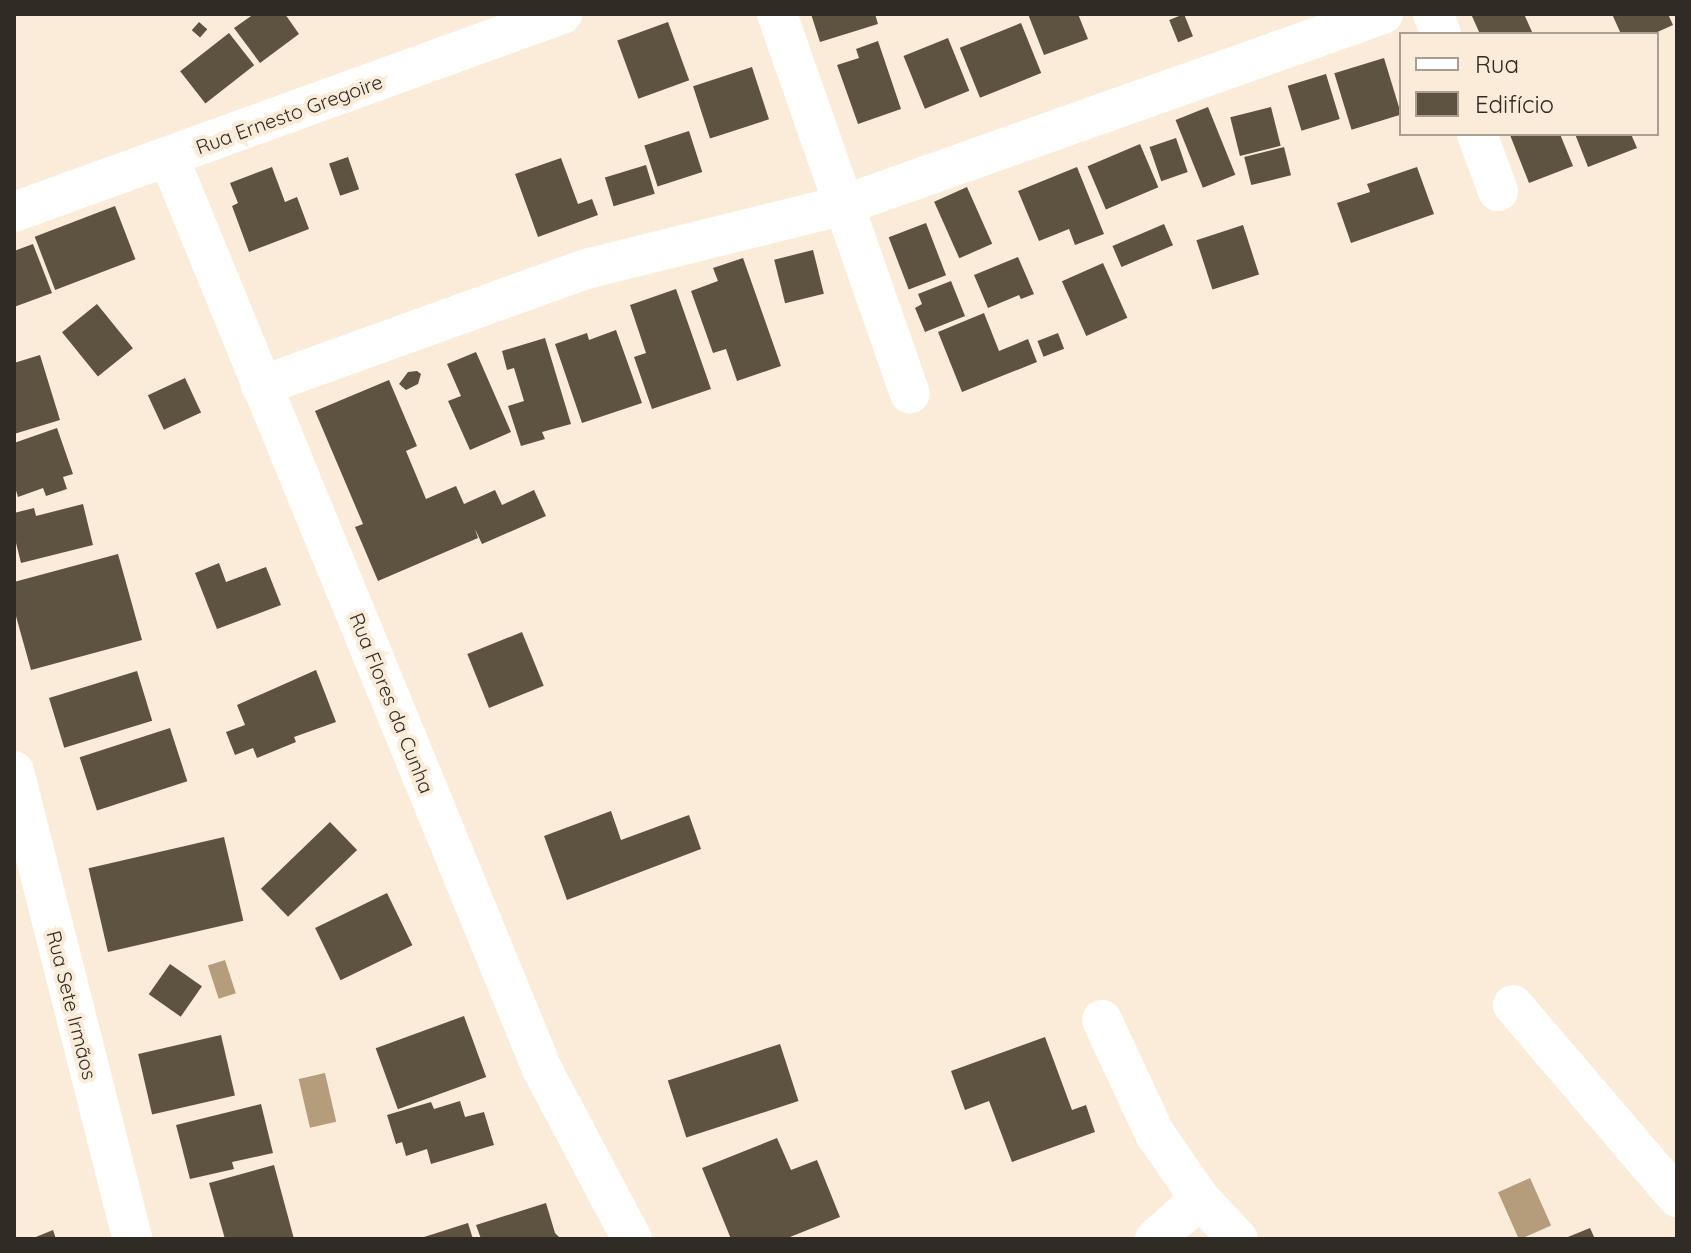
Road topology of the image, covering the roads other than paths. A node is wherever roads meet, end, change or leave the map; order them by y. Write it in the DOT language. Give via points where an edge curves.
graph roads {
  1 [pos="562,14"];
  2 [pos="777,14"];
  3 [pos="1383,14"];
  4 [pos="1478,136"];
  5 [pos="169,158"];
  6 [pos="1498,191"];
  7 [pos="841,206"];
  8 [pos="14,212"];
  9 [pos="261,386"];
  10 [pos="910,393"];
  11 [pos="14,771"];
  12 [pos="1513,1005"];
  13 [pos="1102,1020"];
  14 [pos="1677,1197"];
  15 [pos="1200,1199"];
  16 [pos="132,1239"];
  17 [pos="632,1239"];
  18 [pos="1155,1239"];
  19 [pos="1238,1239"];
  1 -- 5 [label="street, Rua Ernesto Gregoire"];
  2 -- 7 [label="street"];
  3 -- 7 [label="street"];
  4 -- 6 [label="street"];
  5 -- 8 [label="street, Rua Ernesto Gregoire"];
  5 -- 9 [label="street, Rua Flores da Cunha"];
  7 -- 9 [label="street" via="586,269"];
  7 -- 10 [label="street"];
  9 -- 17 [label="street, Rua Flores da Cunha" via="542,1069"];
  11 -- 16 [label="street, Rua Sete Irmãos"];
  12 -- 14 [label="street"];
  13 -- 15 [label="street" via="1155,1134"];
  15 -- 18 [label="street"];
  15 -- 19 [label="street"];
}
